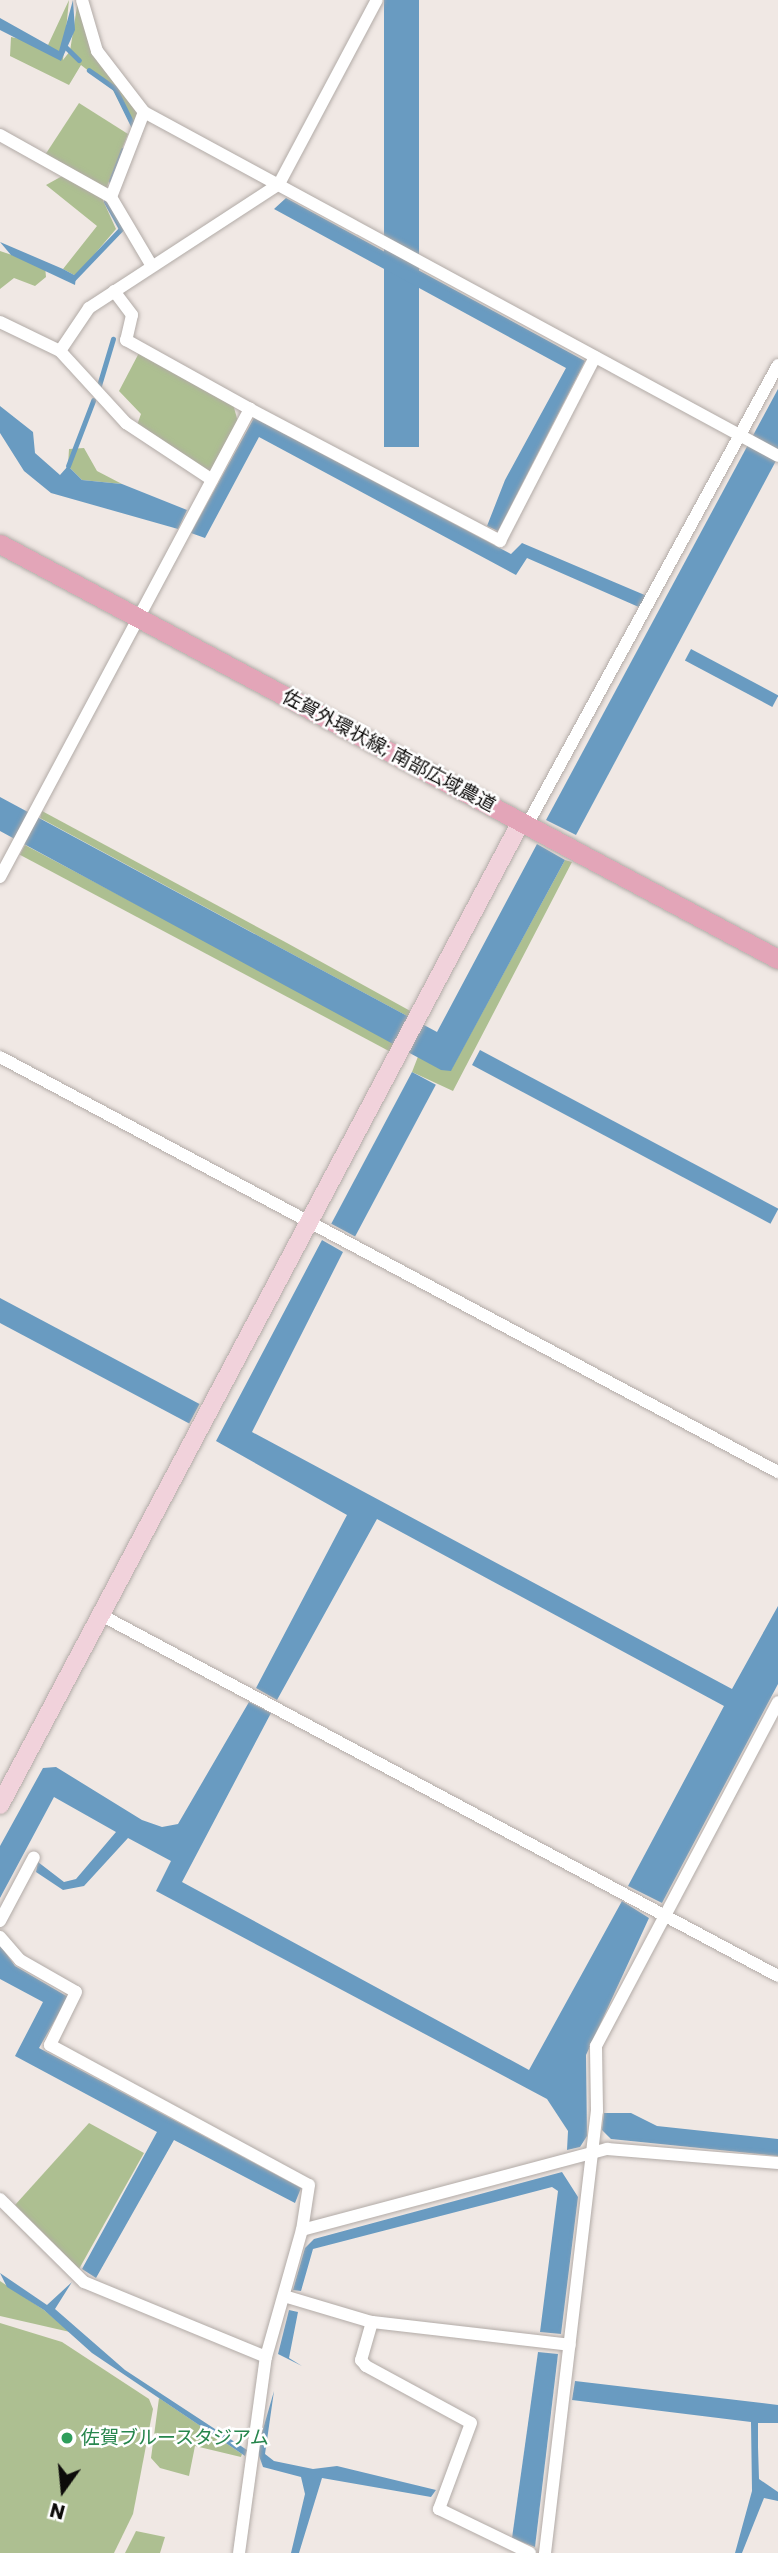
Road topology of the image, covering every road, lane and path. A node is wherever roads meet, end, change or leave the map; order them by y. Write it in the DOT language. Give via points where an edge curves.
graph roads {
  1 [pos="82,0"];
  2 [pos="377,0"];
  3 [pos="144,113"];
  4 [pos="0,135"];
  5 [pos="279,184"];
  6 [pos="111,197"];
  7 [pos="150,263"];
  8 [pos="114,291"];
  9 [pos="0,322"];
  10 [pos="60,351"];
  11 [pos="595,357"];
  12 [pos="778,365"];
  13 [pos="250,409"];
  14 [pos="741,435"];
  15 [pos="778,456"];
  16 [pos="212,480"];
  17 [pos="0,544"];
  18 [pos="138,618"];
  19 [pos="524,824"];
  20 [pos="0,877"];
  21 [pos="778,959"];
  22 [pos="0,1058"];
  23 [pos="311,1223"];
  24 [pos="778,1472"];
  25 [pos="102,1615"];
  26 [pos="778,1702"];
  27 [pos="0,1805"];
  28 [pos="34,1857"];
  29 [pos="664,1915"];
  30 [pos="0,1921"];
  31 [pos="0,1937"];
  32 [pos="778,1976"];
  33 [pos="593,2152"];
  34 [pos="778,2164"];
  35 [pos="0,2199"];
  36 [pos="302,2230"];
  37 [pos="284,2296"];
  38 [pos="372,2322"];
  39 [pos="570,2345"];
  40 [pos="266,2357"];
  41 [pos="239,2553"];
  42 [pos="530,2553"];
  43 [pos="545,2553"];
  1 -- 3 [label="street" via="97,51"];
  2 -- 5 [label="street"];
  3 -- 5 [label="street"];
  3 -- 6 [label="street"];
  4 -- 6 [label="street"];
  5 -- 7 [label="street"];
  5 -- 11 [label="street"];
  6 -- 7 [label="street"];
  7 -- 8 [label="street"];
  8 -- 10 [label="street" via="89,308"];
  8 -- 13 [label="street" via="132,315 126,340"];
  9 -- 10 [label="street"];
  10 -- 16 [label="street" via="126,423"];
  11 -- 13 [label="street" via="500,541"];
  11 -- 14 [label="street"];
  12 -- 14 [label="street"];
  13 -- 16 [label="street"];
  14 -- 15 [label="street"];
  14 -- 19 [label="street"];
  16 -- 18 [label="street"];
  17 -- 18 [label="main road, 佐賀外環状線; 南部広域農道"];
  18 -- 19 [label="main road, 佐賀外環状線; 南部広域農道"];
  18 -- 20 [label="street"];
  19 -- 21 [label="main road, 佐賀外環状線; 南部広域農道"];
  19 -- 23 [label="street"];
  22 -- 23 [label="street"];
  23 -- 24 [label="street"];
  23 -- 25 [label="street"];
  25 -- 27 [label="street"];
  25 -- 29 [label="street"];
  26 -- 29 [label="street"];
  28 -- 30 [label="street"];
  29 -- 32 [label="street"];
  29 -- 33 [label="street" via="596,2046"];
  31 -- 36 [label="street" via="20,1960 76,1992 50,2045 309,2185"];
  33 -- 34 [label="street" via="660,2150"];
  33 -- 36 [label="street"];
  33 -- 39 [label="street"];
  35 -- 40 [label="street" via="84,2281"];
  36 -- 37 [label="street"];
  37 -- 38 [label="street"];
  37 -- 40 [label="street"];
  38 -- 39 [label="street"];
  38 -- 42 [label="street" via="361,2360 366,2366 471,2423 439,2509"];
  39 -- 43 [label="street"];
  40 -- 41 [label="street"];
}
